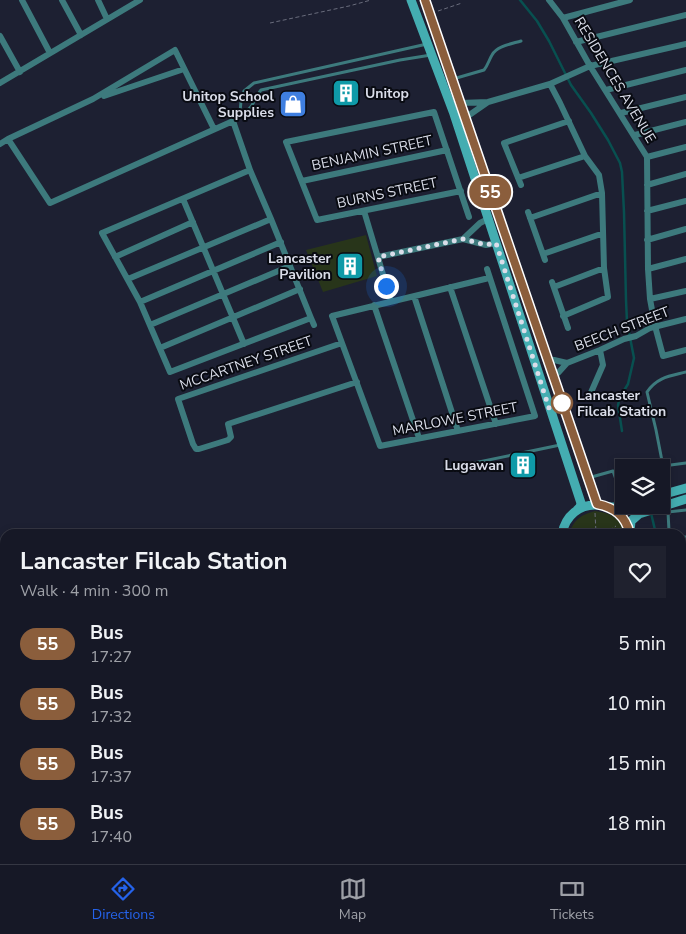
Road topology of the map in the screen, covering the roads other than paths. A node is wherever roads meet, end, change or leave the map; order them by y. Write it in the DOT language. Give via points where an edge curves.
graph roads {
  1 [pos="22,0"];
  2 [pos="62,0"];
  3 [pos="98,0"];
  4 [pos="139,0"];
  5 [pos="411,0"];
  6 [pos="425,0"];
  7 [pos="549,0"];
  8 [pos="630,0"];
  9 [pos="686,15"];
  10 [pos="563,18"];
  11 [pos="108,19"];
  12 [pos="80,35"];
  13 [pos="0,36"];
  14 [pos="521,41"];
  15 [pos="576,42"];
  16 [pos="428,44"];
  17 [pos="686,44"];
  18 [pos="50,53"];
  19 [pos="432,55"];
  20 [pos="357,60"];
  21 [pos="590,66"];
  22 [pos="184,69"];
  23 [pos="359,69"];
  24 [pos="686,70"];
  25 [pos="20,72"];
  26 [pos="452,80"];
  27 [pos="0,83"];
  28 [pos="550,84"];
  29 [pos="606,90"];
  30 [pos="686,97"];
  31 [pos="93,99"];
  32 [pos="460,102"];
  33 [pos="488,102"];
  34 [pos="621,112"];
  35 [pos="240,113"];
  36 [pos="465,118"];
  37 [pos="233,121"];
  38 [pos="569,121"];
  39 [pos="686,122"];
  40 [pos="214,130"];
  41 [pos="635,135"];
  42 [pos="8,139"];
  43 [pos="0,144"];
  44 [pos="686,147"];
  45 [pos="447,150"];
  46 [pos="585,156"];
  47 [pos="647,157"];
  48 [pos="250,170"];
  49 [pos="686,174"];
  50 [pos="518,178"];
  51 [pos="302,181"];
  52 [pos="520,185"];
  53 [pos="647,185"];
  54 [pos="461,191"];
  55 [pos="602,193"];
  56 [pos="183,198"];
  57 [pos="686,201"];
  58 [pos="364,211"];
  59 [pos="646,211"];
  60 [pos="469,217"];
  61 [pos="271,219"];
  62 [pos="488,219"];
  63 [pos="193,222"];
  64 [pos="686,229"];
  65 [pos="603,235"];
  66 [pos="463,239"];
  67 [pos="647,240"];
  68 [pos="281,242"];
  69 [pos="496,243"];
  70 [pos="203,247"];
  71 [pos="116,257"];
  72 [pos="378,257"];
  73 [pos="686,260"];
  74 [pos="290,266"];
  75 [pos="604,268"];
  76 [pos="486,269"];
  77 [pos="648,269"];
  78 [pos="213,271"];
  79 [pos="489,278"];
  80 [pos="128,279"];
  81 [pos="450,287"];
  82 [pos="300,289"];
  83 [pos="686,291"];
  84 [pos="223,294"];
  85 [pos="414,296"];
  86 [pos="650,299"];
  87 [pos="391,301"];
  88 [pos="140,302"];
  89 [pos="374,306"];
  90 [pos="563,316"];
  91 [pos="233,318"];
  92 [pos="311,318"];
  93 [pos="686,319"];
  94 [pos="150,325"];
  95 [pos="314,325"];
  96 [pos="653,327"];
  97 [pos="568,328"];
  98 [pos="342,343"];
  99 [pos="244,344"];
  100 [pos="160,348"];
  101 [pos="600,350"];
  102 [pos="686,350"];
  103 [pos="547,360"];
  104 [pos="567,363"];
  105 [pos="686,372"];
  106 [pos="553,375"];
  107 [pos="357,382"];
  108 [pos="589,397"];
  109 [pos="496,424"];
  110 [pos="458,431"];
  111 [pos="420,438"];
  112 [pos="561,445"];
  113 [pos="662,459"];
  114 [pos="686,463"];
  115 [pos="670,465"];
  116 [pos="445,469"];
  117 [pos="615,476"];
  118 [pos="588,478"];
  119 [pos="686,488"];
  120 [pos="670,493"];
  121 [pos="686,499"];
  122 [pos="596,505"];
  123 [pos="608,507"];
  124 [pos="615,507"];
  125 [pos="670,507"];
  126 [pos="670,508"];
  127 [pos="577,510"];
  128 [pos="686,510"];
  129 [pos="641,514"];
  130 [pos="668,514"];
  131 [pos="563,529"];
  132 [pos="628,529"];
  133 [pos="630,529"];
  134 [pos="670,529"];
  1 -- 18 [label="street"];
  2 -- 12 [label="street"];
  3 -- 11 [label="street"];
  4 -- 11 [label="street"];
  5 -- 16 [label="main road"];
  6 -- 26 [label="main road"];
  7 -- 10 [label="street, RESIDENCES AVENUE"];
  8 -- 10 [label="street"];
  9 -- 15 [label="street"];
  10 -- 15 [label="street, RESIDENCES AVENUE"];
  11 -- 12 [label="street"];
  12 -- 18 [label="street"];
  13 -- 25 [label="street"];
  14 -- 26 [label="lane" via="498,48 484,70"];
  15 -- 21 [label="street, RESIDENCES AVENUE"];
  16 -- 19 [label="main road"];
  16 -- 20 [label="lane"];
  17 -- 21 [label="street"];
  18 -- 25 [label="street"];
  19 -- 23 [label="lane"];
  19 -- 62 [label="main road"];
  20 -- 23 [label="lane"];
  20 -- 35 [label="lane" via="254,83 244,91"];
  21 -- 28 [label="street"];
  21 -- 29 [label="street, RESIDENCES AVENUE"];
  22 -- 31 [label="street"];
  22 -- 31 [label="street" via="175,50"];
  22 -- 40 [label="street"];
  23 -- 35 [label="lane" via="261,90 251,107"];
  24 -- 29 [label="street"];
  25 -- 27 [label="street"];
  26 -- 32 [label="main road"];
  28 -- 33 [label="street"];
  28 -- 38 [label="street"];
  29 -- 34 [label="street, RESIDENCES AVENUE"];
  30 -- 34 [label="street"];
  31 -- 42 [label="street"];
  32 -- 33 [label="street"];
  32 -- 36 [label="main road"];
  33 -- 36 [label="street"];
  34 -- 41 [label="street, RESIDENCES AVENUE"];
  35 -- 37 [label="lane"];
  36 -- 103 [label="main road"];
  37 -- 40 [label="street"];
  37 -- 48 [label="street"];
  38 -- 46 [label="street"];
  38 -- 50 [label="street" via="504,143"];
  39 -- 41 [label="street"];
  40 -- 42 [label="street" via="50,204"];
  41 -- 47 [label="street, RESIDENCES AVENUE"];
  42 -- 43 [label="street"];
  44 -- 47 [label="street"];
  45 -- 51 [label="street, BENJAMIN STREET"];
  45 -- 51 [label="street" via="434,112 286,142"];
  45 -- 54 [label="street"];
  46 -- 50 [label="street"];
  46 -- 55 [label="street" via="599,175"];
  47 -- 53 [label="street, RESIDENCES AVENUE"];
  48 -- 56 [label="street"];
  48 -- 61 [label="street"];
  49 -- 53 [label="street"];
  50 -- 52 [label="street"];
  51 -- 58 [label="street, BURNS STREET" via="318,220"];
  53 -- 59 [label="street, RESIDENCES AVENUE"];
  54 -- 58 [label="street, BURNS STREET"];
  54 -- 60 [label="street"];
  55 -- 65 [label="street"];
  55 -- 65 [label="street" via="529,215 544,257"];
  56 -- 63 [label="street"];
  56 -- 71 [label="street" via="102,233"];
  57 -- 59 [label="street"];
  58 -- 72 [label="street"];
  59 -- 67 [label="street, RESIDENCES AVENUE"];
  61 -- 68 [label="street"];
  61 -- 70 [label="street"];
  62 -- 66 [label="street"];
  62 -- 69 [label="main road"];
  63 -- 70 [label="street"];
  63 -- 71 [label="street"];
  64 -- 67 [label="street"];
  65 -- 75 [label="street"];
  66 -- 69 [label="street" via="486,245"];
  66 -- 72 [label="street"];
  67 -- 77 [label="street, RESIDENCES AVENUE"];
  68 -- 74 [label="street"];
  68 -- 78 [label="street"];
  69 -- 112 [label="main road"];
  70 -- 78 [label="street"];
  70 -- 80 [label="street"];
  71 -- 80 [label="street"];
  72 -- 87 [label="street"];
  73 -- 77 [label="street"];
  74 -- 82 [label="street"];
  74 -- 84 [label="street"];
  75 -- 90 [label="street" via="608,297"];
  75 -- 90 [label="street" via="553,284"];
  76 -- 79 [label="street"];
  77 -- 86 [label="street, RESIDENCES AVENUE"];
  78 -- 84 [label="street"];
  78 -- 88 [label="street"];
  79 -- 81 [label="street"];
  79 -- 109 [label="street, MARLOWE STREET" via="535,416"];
  80 -- 88 [label="street"];
  81 -- 85 [label="street"];
  81 -- 109 [label="street"];
  82 -- 91 [label="street"];
  82 -- 92 [label="street"];
  83 -- 86 [label="street"];
  84 -- 91 [label="street"];
  84 -- 94 [label="street"];
  85 -- 87 [label="street"];
  85 -- 110 [label="street"];
  86 -- 96 [label="street, RESIDENCES AVENUE"];
  87 -- 89 [label="street"];
  88 -- 94 [label="street"];
  89 -- 98 [label="street" via="332,316"];
  89 -- 111 [label="street"];
  90 -- 97 [label="street"];
  91 -- 99 [label="street"];
  91 -- 100 [label="street"];
  92 -- 95 [label="street"];
  92 -- 99 [label="street"];
  93 -- 96 [label="street, BEECH STREET"];
  94 -- 100 [label="street"];
  96 -- 101 [label="street, BEECH STREET"];
  96 -- 102 [label="street, RESIDENCES AVENUE" via="663,356"];
  98 -- 107 [label="street"];
  98 -- 107 [label="street, MCCARTNEY STREET" via="178,399 193,444 202,448 230,439 228,424"];
  99 -- 100 [label="street" via="170,372"];
  101 -- 104 [label="street, BEECH STREET"];
  101 -- 108 [label="street" via="603,365"];
  103 -- 104 [label="street, BEECH STREET"];
  103 -- 106 [label="main road"];
  104 -- 106 [label="street, BEECH STREET"];
  105 -- 113 [label="lane" via="658,380 647,392"];
  106 -- 118 [label="main road"];
  107 -- 111 [label="street, MARLOWE STREET" via="380,446"];
  109 -- 110 [label="street, MARLOWE STREET"];
  110 -- 111 [label="street, MARLOWE STREET"];
  112 -- 116 [label="lane"];
  112 -- 127 [label="main road" via="581,504"];
  114 -- 115 [label="lane"];
  117 -- 118 [label="lane" via="613,471"];
  118 -- 122 [label="main road"];
  119 -- 120 [label="main road"];
  121 -- 125 [label="main road"];
  122 -- 123 [label="main road"];
  122 -- 127 [label="main road"];
  123 -- 124 [label="main road"];
  123 -- 132 [label="main road" via="618,512"];
  126 -- 128 [label="lane"];
  127 -- 131 [label="main road"];
  129 -- 133 [label="main road" via="631,521"];
  130 -- 134 [label="lane"];
}
